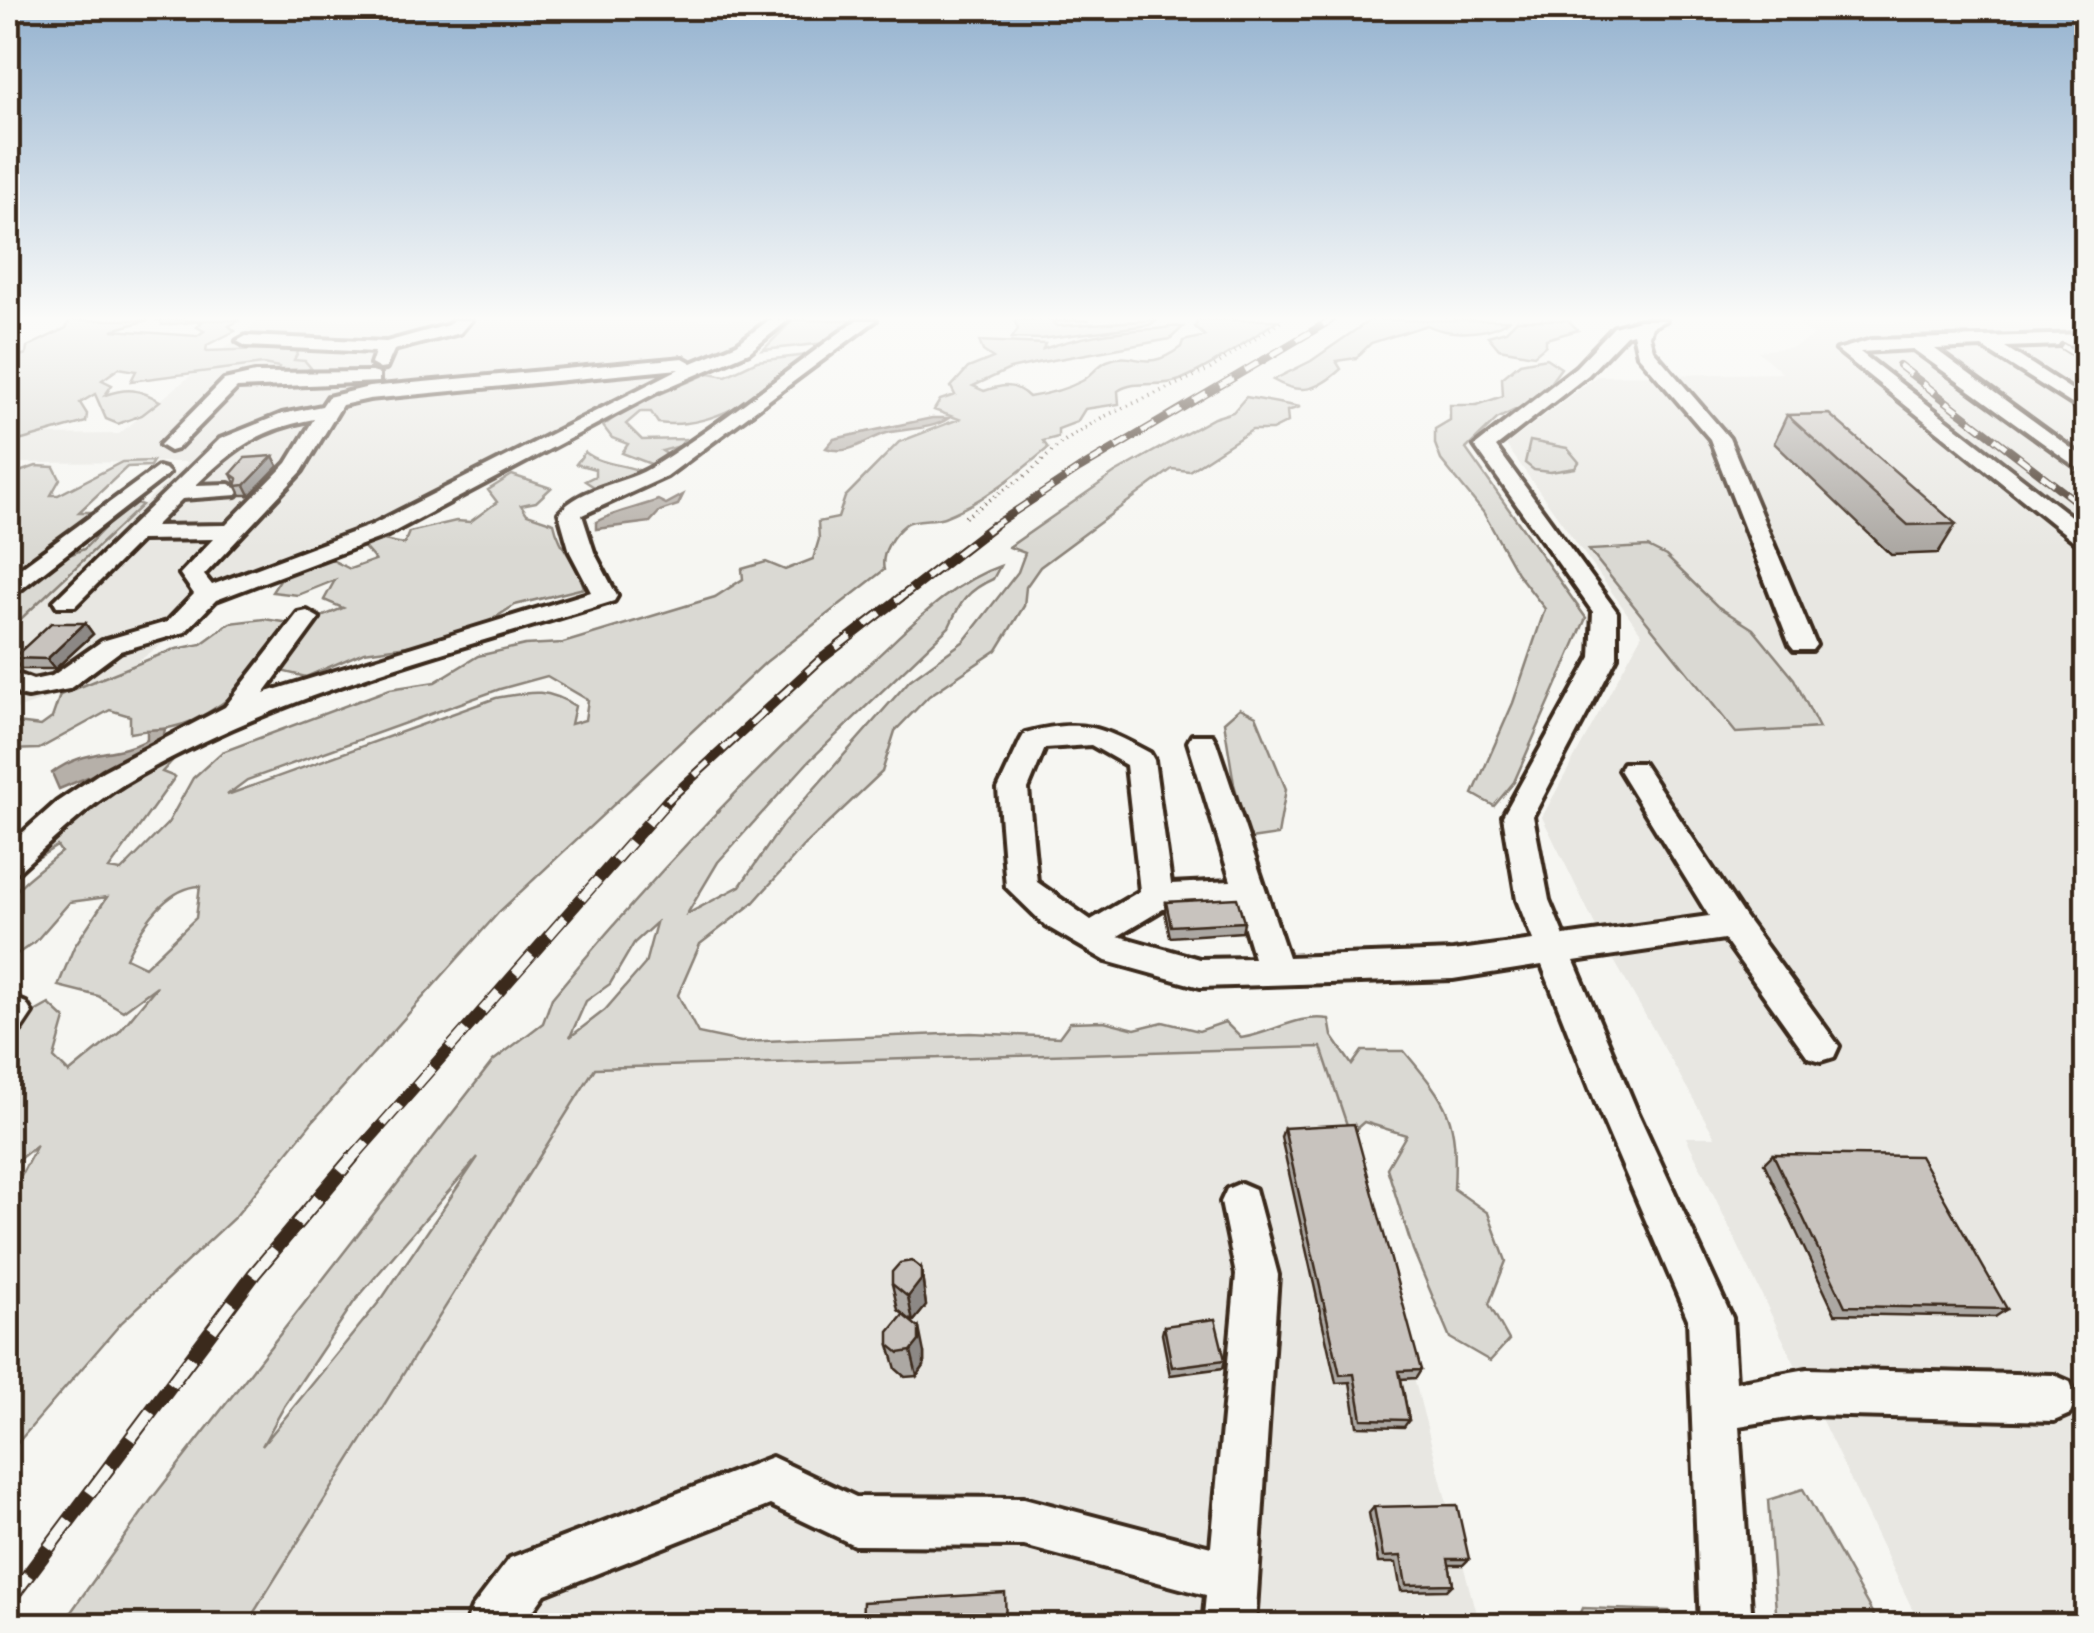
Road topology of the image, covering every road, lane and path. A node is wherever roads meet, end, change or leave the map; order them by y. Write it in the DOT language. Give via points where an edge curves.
graph roads {
  1 [pos="218,396"];
  2 [pos="345,396"];
  3 [pos="634,396"];
  4 [pos="764,396"];
  5 [pos="1148,396"];
  6 [pos="1549,396"];
  7 [pos="1682,396"];
  8 [pos="1905,396"];
  9 [pos="1988,396"];
  10 [pos="326,411"];
  11 [pos="170,446"];
  12 [pos="2086,468"];
  13 [pos="158,473"];
  14 [pos="229,490"];
  15 [pos="176,493"];
  16 [pos="964,517"];
  17 [pos="136,532"];
  18 [pos="232,532"];
  19 [pos="2086,539"];
  20 [pos="8,588"];
  21 [pos="207,594"];
  22 [pos="66,602"];
  23 [pos="308,618"];
  24 [pos="1802,646"];
  25 [pos="20,683"];
  26 [pos="234,714"];
  27 [pos="1202,742"];
  28 [pos="198,756"];
  29 [pos="1633,770"];
  30 [pos="8,862"];
  31 [pos="1250,892"];
  32 [pos="1157,897"];
  33 [pos="1732,925"];
  34 [pos="1091,936"];
  35 [pos="1553,949"];
  36 [pos="1275,970"];
  37 [pos="1821,1046"];
  38 [pos="1241,1202"];
  39 [pos="2054,1398"];
  40 [pos="1714,1408"];
  41 [pos="1232,1578"];
  42 [pos="490,1626"];
  43 [pos="1229,1626"];
  44 [pos="1726,1626"];
  1 -- 11 [label="street"];
  2 -- 10 [label="street"];
  3 -- 21 [label="street" via="380,530"];
  4 -- 26 [label="street" via="660,472 570,512 606,596"];
  5 -- 16 [label="path" via="1061,444"];
  6 -- 35 [label="street" via="1484,446 1605,612 1604,657 1518,816 1533,900"];
  7 -- 24 [label="street" via="1718,438"];
  8 -- 19 [label="street"];
  9 -- 12 [label="street"];
  10 -- 15 [label="street" via="226,443"];
  10 -- 18 [label="street" via="295,467"];
  13 -- 20 [label="street"];
  14 -- 15 [label="street"];
  15 -- 17 [label="street"];
  17 -- 18 [label="street"];
  17 -- 22 [label="street"];
  18 -- 21 [label="street" via="192,574"];
  21 -- 25 [label="street" via="176,627 112,646 60,684 28,689"];
  23 -- 26 [label="street"];
  26 -- 28 [label="street"];
  26 -- 30 [label="street" via="112,778"];
  27 -- 31 [label="street"];
  29 -- 33 [label="street"];
  31 -- 32 [label="street"];
  31 -- 36 [label="street"];
  32 -- 34 [label="street"];
  32 -- 34 [label="street" via="1140,760 1095,734 1036,740 1013,789 1022,886"];
  33 -- 35 [label="street"];
  33 -- 37 [label="street"];
  34 -- 36 [label="street" via="1118,952 1200,972"];
  35 -- 36 [label="street" via="1454,965"];
  35 -- 40 [label="street" via="1710,1318"];
  38 -- 41 [label="street" via="1257,1275"];
  39 -- 40 [label="street" via="1808,1392"];
  40 -- 44 [label="street"];
  41 -- 42 [label="street" via="1024,1522 854,1521 772,1481 528,1576"];
  41 -- 43 [label="street"];
}
